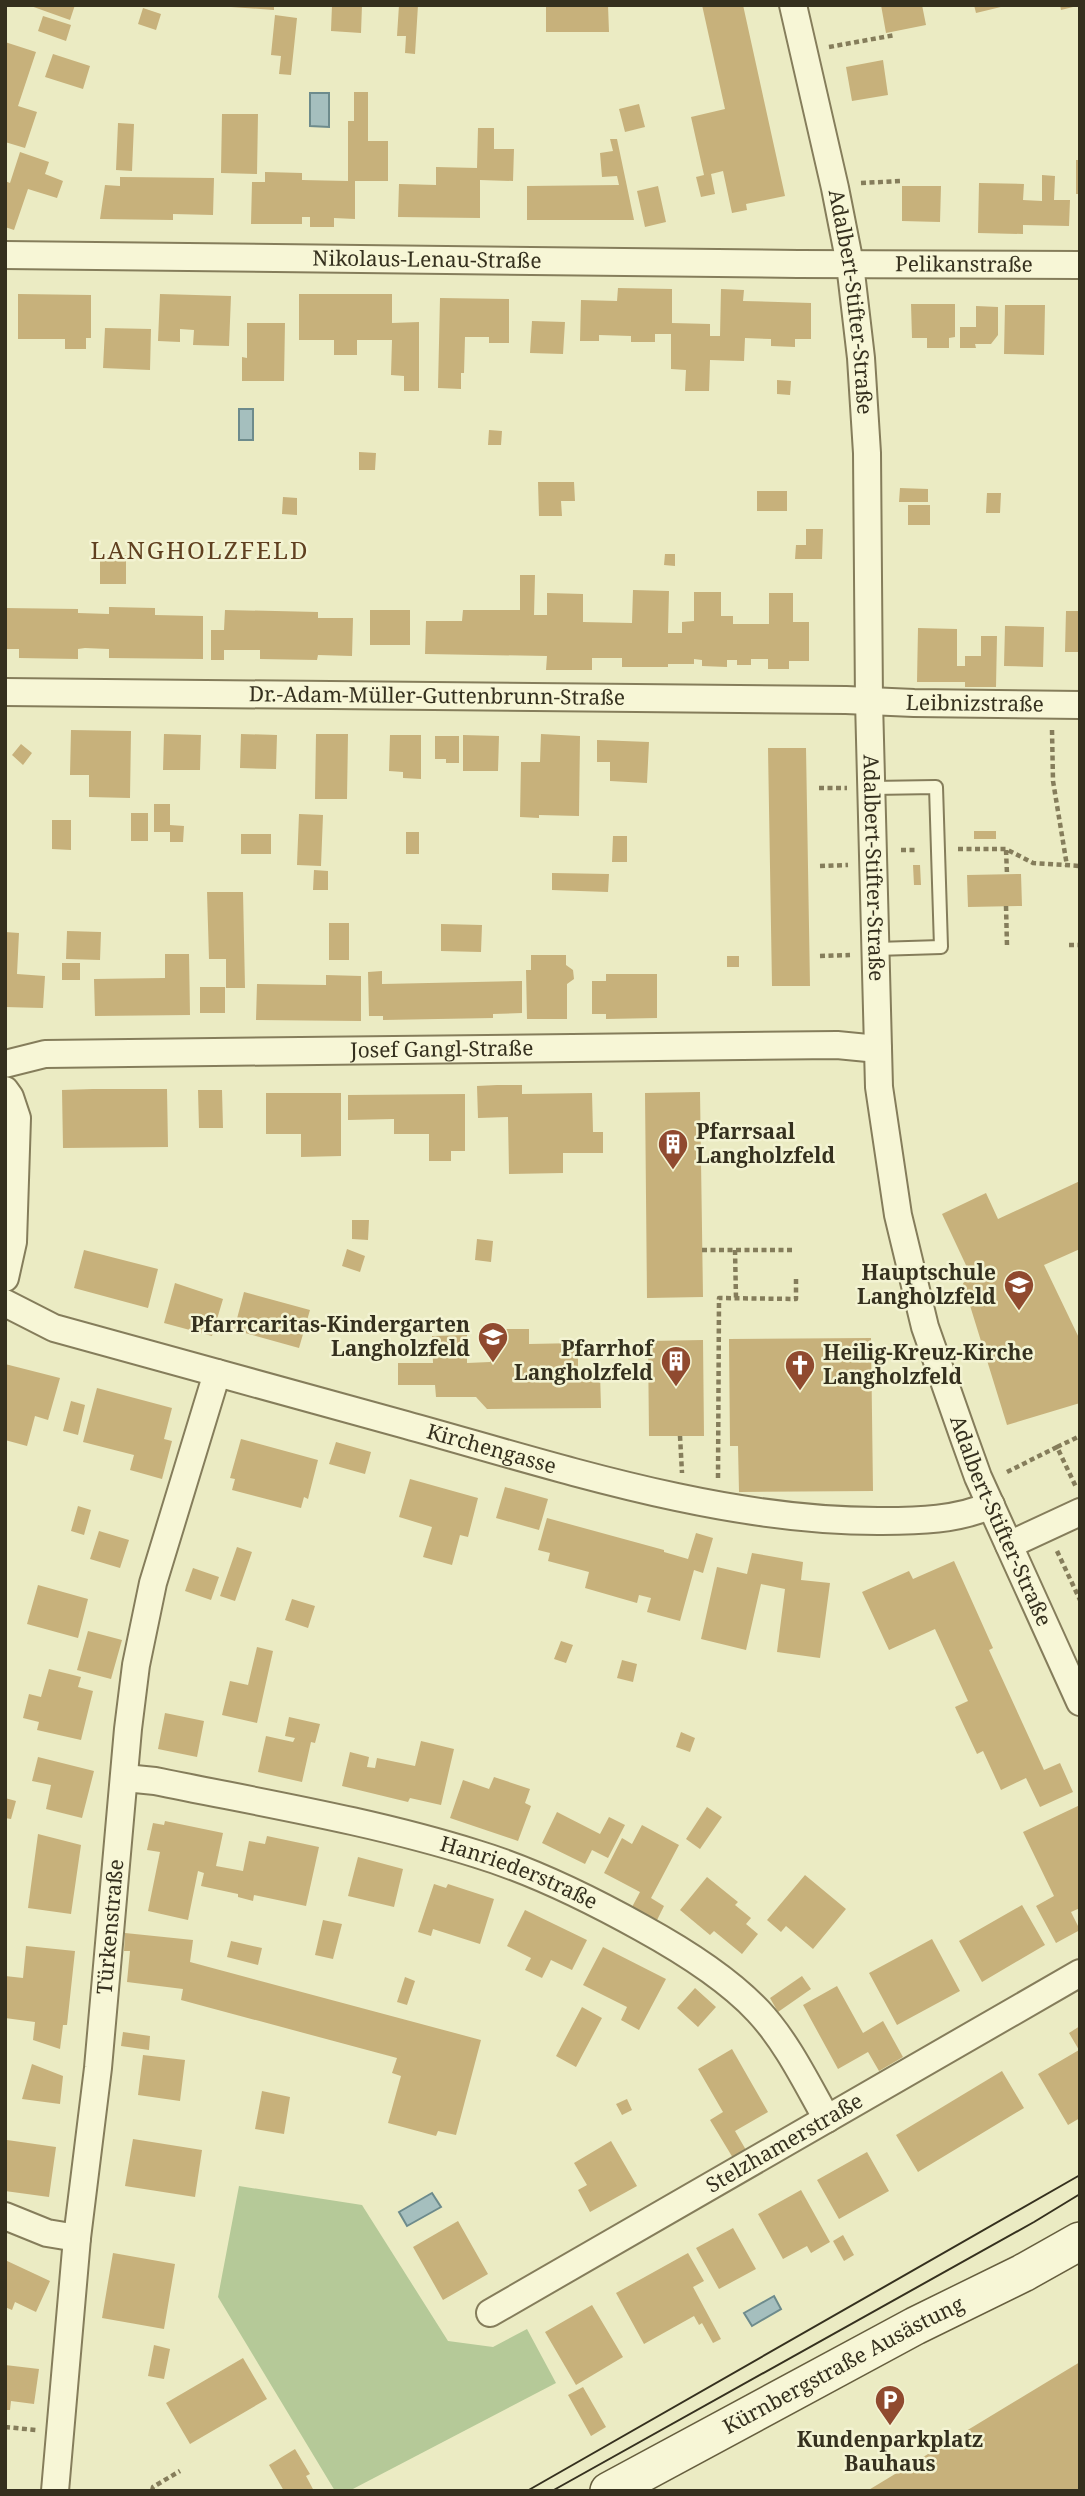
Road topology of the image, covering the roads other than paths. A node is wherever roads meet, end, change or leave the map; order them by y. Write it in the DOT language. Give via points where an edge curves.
graph roads {
  1 [pos="793,5"];
  2 [pos="5,256"];
  3 [pos="850,264"];
  4 [pos="1080,265"];
  5 [pos="5,692"];
  6 [pos="869,701"];
  7 [pos="1080,705"];
  8 [pos="860,788"];
  9 [pos="876,949"];
  10 [pos="878,1049"];
  11 [pos="5,1064"];
  12 [pos="5,1090"];
  13 [pos="5,1278"];
  14 [pos="5,1303"];
  15 [pos="218,1373"];
  16 [pos="991,1505"];
  17 [pos="1080,1512"];
  18 [pos="1009,1545"];
  19 [pos="1080,1702"];
  20 [pos="125,1778"];
  21 [pos="1080,1973"];
  22 [pos="827,2119"];
  23 [pos="5,2216"];
  24 [pos="78,2238"];
  25 [pos="1080,2241"];
  26 [pos="489,2313"];
  27 [pos="55,2491"];
  28 [pos="608,2491"];
  1 -- 3 [label="street, Adalbert-Stifter-Straße"];
  2 -- 3 [label="street, Nikolaus-Lenau-Straße"];
  3 -- 4 [label="street, Pelikanstraße"];
  3 -- 6 [label="street, Adalbert-Stifter-Straße" via="867,453"];
  5 -- 6 [label="street, Dr.-Adam-Müller-Guttenbrunn-Straße"];
  6 -- 7 [label="street, Leibnizstraße"];
  6 -- 8 [label="street, Adalbert-Stifter-Straße"];
  8 -- 9 [label="street, Adalbert-Stifter-Straße"];
  8 -- 9 [label="lane" via="936,787 941,947"];
  9 -- 10 [label="street, Adalbert-Stifter-Straße"];
  10 -- 11 [label="street, Josef Gangl-Straße" via="803,1045 45,1054"];
  10 -- 16 [label="street, Adalbert-Stifter-Straße" via="884,1127 911,1272 944,1384"];
  12 -- 13 [label="street" via="17,1118 13,1242"];
  14 -- 15 [label="street, Kirchengasse" via="54,1328"];
  15 -- 16 [label="street, Kirchengasse" via="656,1492 773,1514 903,1521 953,1516"];
  15 -- 20 [label="street, Türkenstraße" via="142,1626"];
  16 -- 18 [label="street, Adalbert-Stifter-Straße"];
  17 -- 18 [label="street"];
  18 -- 19 [label="street, Adalbert-Stifter-Straße"];
  20 -- 22 [label="street, Hanriederstraße" via="338,1818 436,1842 515,1867 613,1913 698,1962 757,2011"];
  20 -- 24 [label="street, Türkenstraße"];
  21 -- 22 [label="street, Stelzhamerstraße"];
  22 -- 26 [label="street, Stelzhamerstraße"];
  23 -- 24 [label="street" via="47,2234"];
  24 -- 27 [label="street, Türkenstraße"];
  25 -- 28 [label="main road, Kürnbergstraße Ausästung"];
}
